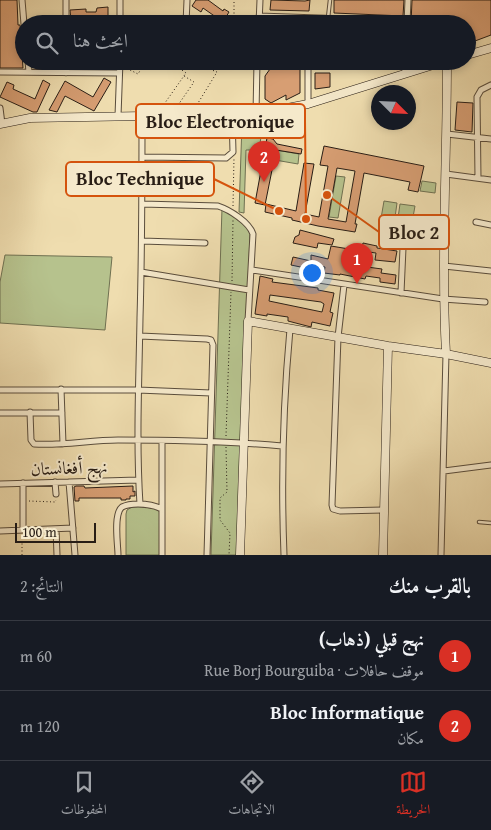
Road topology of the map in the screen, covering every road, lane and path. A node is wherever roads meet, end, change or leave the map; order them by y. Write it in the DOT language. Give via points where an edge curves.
graph roads {
  1 [pos="22,0"];
  2 [pos="66,0"];
  3 [pos="120,0"];
  4 [pos="187,0"];
  5 [pos="234,0"];
  6 [pos="260,0"];
  7 [pos="330,0"];
  8 [pos="408,0"];
  9 [pos="23,15"];
  10 [pos="66,15"];
  11 [pos="120,15"];
  12 [pos="186,15"];
  13 [pos="234,15"];
  14 [pos="259,15"];
  15 [pos="328,15"];
  16 [pos="407,15"];
  17 [pos="491,48"];
  18 [pos="476,52"];
  19 [pos="119,70"];
  20 [pos="182,70"];
  21 [pos="212,70"];
  22 [pos="257,70"];
  23 [pos="308,70"];
  24 [pos="405,70"];
  25 [pos="418,70"];
  26 [pos="446,70"];
  27 [pos="0,72"];
  28 [pos="29,72"];
  29 [pos="66,73"];
  30 [pos="119,73"];
  31 [pos="405,74"];
  32 [pos="184,76"];
  33 [pos="491,85"];
  34 [pos="308,104"];
  35 [pos="0,108"];
  36 [pos="256,114"];
  37 [pos="142,115"];
  38 [pos="156,115"];
  39 [pos="172,115"];
  40 [pos="190,115"];
  41 [pos="232,115"];
  42 [pos="118,116"];
  43 [pos="1,124"];
  44 [pos="447,134"];
  45 [pos="478,137"];
  46 [pos="491,139"];
  47 [pos="232,152"];
  48 [pos="142,157"];
  49 [pos="446,174"];
  50 [pos="478,178"];
  51 [pos="491,180"];
  52 [pos="142,204"];
  53 [pos="233,215"];
  54 [pos="476,222"];
  55 [pos="491,225"];
  56 [pos="142,241"];
  57 [pos="205,243"];
  58 [pos="403,248"];
  59 [pos="444,266"];
  60 [pos="252,270"];
  61 [pos="491,271"];
  62 [pos="142,272"];
  63 [pos="344,285"];
  64 [pos="232,287"];
  65 [pos="249,290"];
  66 [pos="401,293"];
  67 [pos="443,299"];
  68 [pos="485,302"];
  69 [pos="248,322"];
  70 [pos="290,329"];
  71 [pos="140,336"];
  72 [pos="338,337"];
  73 [pos="388,346"];
  74 [pos="446,354"];
  75 [pos="491,363"];
  76 [pos="61,389"];
  77 [pos="0,390"];
  78 [pos="138,390"];
  79 [pos="211,393"];
  80 [pos="30,412"];
  81 [pos="0,413"];
  82 [pos="62,413"];
  83 [pos="138,441"];
  84 [pos="162,441"];
  85 [pos="210,442"];
  86 [pos="226,443"];
  87 [pos="243,443"];
  88 [pos="63,444"];
  89 [pos="282,446"];
  90 [pos="491,465"];
  91 [pos="444,471"];
  92 [pos="138,480"];
  93 [pos="55,482"];
  94 [pos="69,482"];
  95 [pos="23,483"];
  96 [pos="0,484"];
  97 [pos="56,494"];
  98 [pos="23,501"];
  99 [pos="140,504"];
  100 [pos="162,509"];
  101 [pos="383,510"];
  102 [pos="478,522"];
  103 [pos="491,524"];
  104 [pos="73,528"];
  105 [pos="56,529"];
  106 [pos="0,530"];
  107 [pos="22,530"];
  108 [pos="22,542"];
  109 [pos="22,555"];
  110 [pos="58,555"];
  111 [pos="75,555"];
  112 [pos="118,555"];
  113 [pos="162,555"];
  114 [pos="207,555"];
  115 [pos="229,555"];
  116 [pos="240,555"];
  117 [pos="284,555"];
  118 [pos="383,555"];
  119 [pos="441,555"];
  1 -- 9 [label="street"];
  2 -- 10 [label="street"];
  3 -- 11 [label="street"];
  4 -- 12 [label="street"];
  5 -- 13 [label="path"];
  6 -- 14 [label="street"];
  7 -- 15 [label="lane"];
  8 -- 16 [label="street"];
  17 -- 18 [label="street"];
  19 -- 30 [label="street"];
  20 -- 32 [label="path" via="186,73"];
  21 -- 40 [label="path" via="217,72"];
  22 -- 36 [label="street"];
  23 -- 34 [label="street"];
  24 -- 31 [label="street"];
  25 -- 31 [label="street"];
  26 -- 44 [label="street"];
  27 -- 28 [label="street"];
  28 -- 29 [label="street"];
  29 -- 30 [label="street"];
  30 -- 42 [label="street"];
  31 -- 34 [label="street"];
  32 -- 38 [label="path"];
  32 -- 39 [label="path" via="194,82"];
  33 -- 45 [label="street" via="481,90 477,97"];
  34 -- 36 [label="street"];
  35 -- 43 [label="street"];
  36 -- 41 [label="street"];
  37 -- 38 [label="street"];
  37 -- 42 [label="street"];
  37 -- 48 [label="street"];
  38 -- 39 [label="street"];
  39 -- 40 [label="street"];
  40 -- 41 [label="street"];
  41 -- 47 [label="street"];
  42 -- 43 [label="street" via="30,118"];
  44 -- 45 [label="street"];
  44 -- 49 [label="street"];
  45 -- 46 [label="street"];
  45 -- 50 [label="street"];
  47 -- 48 [label="street" via="226,158"];
  47 -- 53 [label="path"];
  48 -- 52 [label="street"];
  49 -- 50 [label="street"];
  49 -- 59 [label="street"];
  50 -- 51 [label="street"];
  52 -- 53 [label="street" via="218,206"];
  52 -- 56 [label="street"];
  53 -- 60 [label="street" via="246,222 253,234"];
  53 -- 64 [label="path"];
  54 -- 55 [label="street"];
  56 -- 57 [label="street"];
  56 -- 62 [label="street"];
  58 -- 66 [label="street"];
  59 -- 61 [label="street"];
  59 -- 67 [label="street"];
  60 -- 63 [label="street"];
  60 -- 65 [label="street"];
  62 -- 64 [label="street"];
  62 -- 71 [label="street"];
  63 -- 66 [label="street"];
  63 -- 72 [label="street"];
  64 -- 65 [label="street"];
  64 -- 86 [label="path"];
  65 -- 69 [label="street"];
  66 -- 67 [label="street"];
  67 -- 68 [label="street"];
  67 -- 74 [label="street"];
  69 -- 70 [label="street"];
  69 -- 87 [label="street"];
  70 -- 72 [label="street"];
  70 -- 89 [label="street"];
  71 -- 78 [label="street"];
  71 -- 79 [label="street" via="210,340 213,344"];
  72 -- 73 [label="street"];
  72 -- 101 [label="street" via="332,508 340,511"];
  73 -- 74 [label="street"];
  73 -- 101 [label="street"];
  74 -- 75 [label="street"];
  74 -- 91 [label="street"];
  76 -- 77 [label="street"];
  76 -- 78 [label="street"];
  76 -- 82 [label="street"];
  78 -- 79 [label="street"];
  78 -- 83 [label="street"];
  79 -- 85 [label="street"];
  80 -- 81 [label="street"];
  80 -- 82 [label="street"];
  80 -- 88 [label="street" via="32,443"];
  82 -- 88 [label="street"];
  83 -- 84 [label="street"];
  83 -- 88 [label="street"];
  83 -- 92 [label="street"];
  84 -- 85 [label="street"];
  84 -- 100 [label="street"];
  85 -- 86 [label="street"];
  85 -- 114 [label="street"];
  86 -- 87 [label="street"];
  86 -- 115 [label="path" via="227,492 220,498 220,520 230,533"];
  87 -- 89 [label="street"];
  87 -- 116 [label="street"];
  89 -- 117 [label="street"];
  90 -- 91 [label="street"];
  91 -- 119 [label="street"];
  92 -- 94 [label="street, نهج أفغانستان"];
  92 -- 99 [label="street"];
  93 -- 94 [label="street, نهج أفغانستان"];
  93 -- 95 [label="street, نهج أفغانستان"];
  93 -- 97 [label="street"];
  94 -- 104 [label="street"];
  95 -- 96 [label="street, نهج أفغانستان"];
  95 -- 98 [label="street"];
  97 -- 98 [label="path" via="55,502"];
  98 -- 107 [label="street"];
  99 -- 100 [label="street"];
  99 -- 112 [label="street" via="122,507 118,513"];
  100 -- 113 [label="street"];
  101 -- 118 [label="street"];
  102 -- 103 [label="lane"];
  104 -- 105 [label="street"];
  104 -- 111 [label="street"];
  105 -- 107 [label="street"];
  105 -- 110 [label="street"];
  106 -- 107 [label="street"];
  108 -- 109 [label="path"];
}
